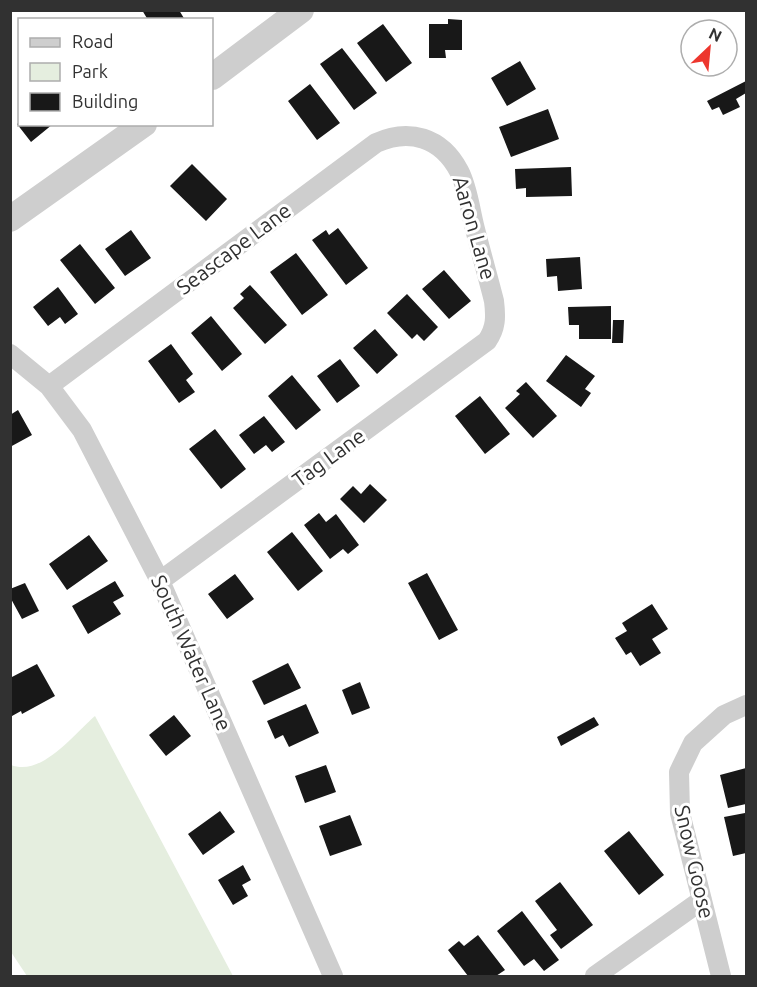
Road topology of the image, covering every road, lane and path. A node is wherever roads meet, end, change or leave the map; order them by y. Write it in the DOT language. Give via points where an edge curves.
graph roads {
  1 [pos="301,10"];
  2 [pos="213,76"];
  3 [pos="141,126"];
  4 [pos="426,140"];
  5 [pos="10,219"];
  6 [pos="494,330"];
  7 [pos="10,354"];
  8 [pos="50,386"];
  9 [pos="160,581"];
  10 [pos="747,705"];
  11 [pos="702,900"];
  12 [pos="333,976"];
  13 [pos="596,976"];
  14 [pos="721,976"];
  1 -- 2 [label="street"];
  3 -- 5 [label="street"];
  4 -- 6 [label="street, Aaron Lane" via="448,156 463,181 494,301"];
  4 -- 8 [label="street, Seascape Lane" via="402,135 376,143"];
  6 -- 9 [label="street, Tag Lane" via="476,351"];
  7 -- 8 [label="street, South Water Lane"];
  8 -- 9 [label="street, South Water Lane" via="82,430"];
  9 -- 12 [label="street, South Water Lane"];
  10 -- 11 [label="street, Snow Goose" via="724,715 693,743 679,772 680,813"];
  11 -- 13 [label="street"];
  11 -- 14 [label="street, Snow Goose"];
}
